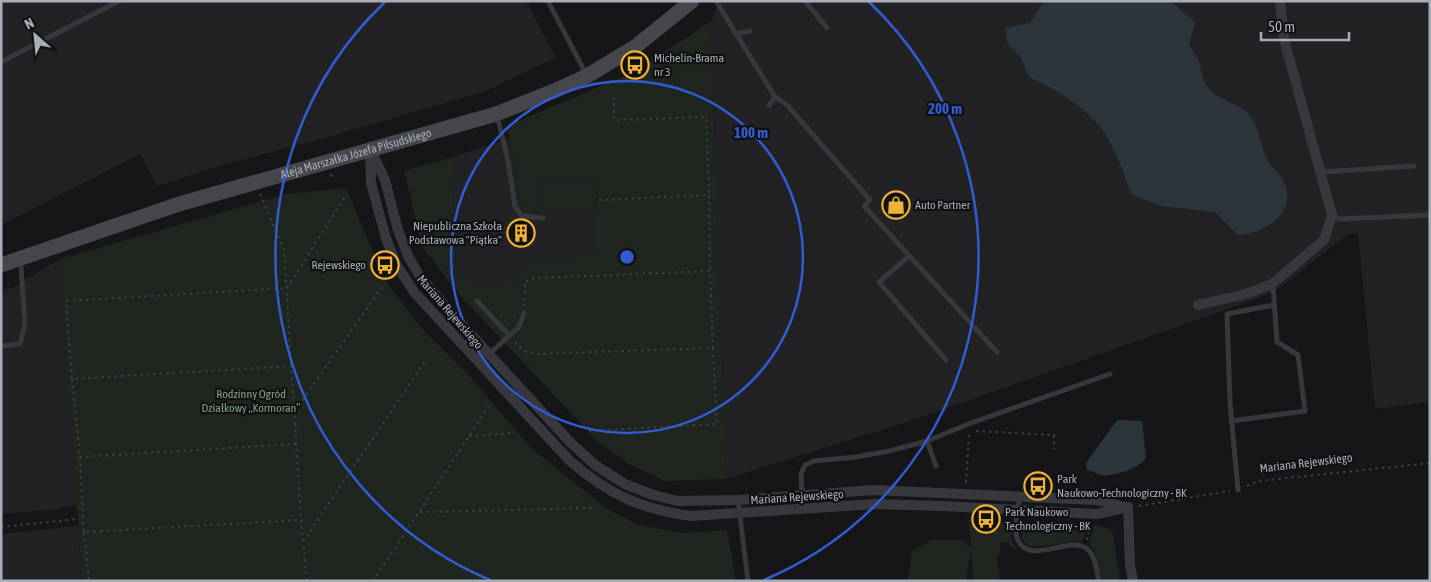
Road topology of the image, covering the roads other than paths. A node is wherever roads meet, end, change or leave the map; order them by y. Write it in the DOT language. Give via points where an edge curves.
graph roads {
  1 [pos="119,1"];
  2 [pos="548,1"];
  3 [pos="692,1"];
  4 [pos="716,1"];
  5 [pos="806,1"];
  6 [pos="1280,1"];
  7 [pos="827,28"];
  8 [pos="750,32"];
  9 [pos="736,34"];
  10 [pos="1,62"];
  11 [pos="587,76"];
  12 [pos="775,97"];
  13 [pos="769,105"];
  14 [pos="496,114"];
  15 [pos="370,150"];
  16 [pos="1414,166"];
  17 [pos="1321,172"];
  18 [pos="1430,215"];
  19 [pos="1332,216"];
  20 [pos="543,218"];
  21 [pos="909,256"];
  22 [pos="18,259"];
  23 [pos="1,265"];
  24 [pos="1272,284"];
  25 [pos="477,301"];
  26 [pos="1198,305"];
  27 [pos="1274,305"];
  28 [pos="524,314"];
  29 [pos="509,334"];
  30 [pos="1,346"];
  31 [pos="997,352"];
  32 [pos="489,354"];
  33 [pos="946,360"];
  34 [pos="1110,374"];
  35 [pos="1231,421"];
  36 [pos="928,441"];
  37 [pos="936,466"];
  38 [pos="1238,490"];
  39 [pos="802,494"];
  40 [pos="1020,496"];
  41 [pos="738,500"];
  42 [pos="1128,507"];
  43 [pos="1018,511"];
  44 [pos="739,514"];
  45 [pos="748,581"];
  46 [pos="1099,581"];
  47 [pos="1133,581"];
  1 -- 10 [label="lane"];
  2 -- 11 [label="lane"];
  3 -- 11 [label="street, Aleja Marszałka Józefa Piłsudskiego" via="635,47"];
  4 -- 9 [label="lane"];
  5 -- 7 [label="lane"];
  6 -- 17 [label="street" via="1284,39"];
  8 -- 9 [label="lane"];
  9 -- 12 [label="lane"];
  11 -- 14 [label="street, Aleja Marszałka Józefa Piłsudskiego"];
  12 -- 13 [label="lane"];
  12 -- 21 [label="lane" via="787,105 870,200 864,206"];
  14 -- 15 [label="street, Aleja Marszałka Józefa Piłsudskiego"];
  14 -- 20 [label="lane" via="515,207 522,216"];
  15 -- 22 [label="street, Aleja Marszałka Józefa Piłsudskiego" via="179,204"];
  15 -- 32 [label="street, Mariana Rejewskiego" via="385,180 408,256 419,275"];
  15 -- 44 [label="street, Mariana Rejewskiego" via="371,183 389,248 402,275 427,307 569,460 620,497 645,507 691,516"];
  16 -- 17 [label="lane"];
  17 -- 19 [label="street"];
  18 -- 19 [label="lane" via="1340,219"];
  19 -- 24 [label="street" via="1324,240"];
  21 -- 31 [label="lane"];
  21 -- 33 [label="lane" via="879,282"];
  22 -- 23 [label="street, Aleja Marszałka Józefa Piłsudskiego"];
  22 -- 30 [label="lane" via="25,323 20,344"];
  24 -- 26 [label="street" via="1246,294"];
  24 -- 27 [label="lane"];
  25 -- 29 [label="lane"];
  27 -- 35 [label="lane" via="1227,314"];
  27 -- 35 [label="lane" via="1277,342 1298,355 1305,411"];
  28 -- 29 [label="lane" via="519,327"];
  29 -- 32 [label="lane"];
  32 -- 41 [label="street, Mariana Rejewskiego" via="570,442 625,484 678,501"];
  34 -- 36 [label="lane"];
  35 -- 38 [label="lane"];
  36 -- 37 [label="lane"];
  36 -- 39 [label="lane" via="889,452 814,461 805,466 801,474"];
  39 -- 40 [label="street, Mariana Rejewskiego" via="874,490"];
  39 -- 41 [label="street, Mariana Rejewskiego"];
  40 -- 42 [label="street, Mariana Rejewskiego" via="1096,500"];
  40 -- 43 [label="lane"];
  41 -- 44 [label="lane"];
  42 -- 43 [label="street, Mariana Rejewskiego" via="1096,514"];
  42 -- 47 [label="street"];
  43 -- 44 [label="street, Mariana Rejewskiego" via="875,504"];
  43 -- 46 [label="lane" via="1017,538 1024,547 1033,551 1078,545 1086,547 1092,555"];
  44 -- 45 [label="lane"];
}
